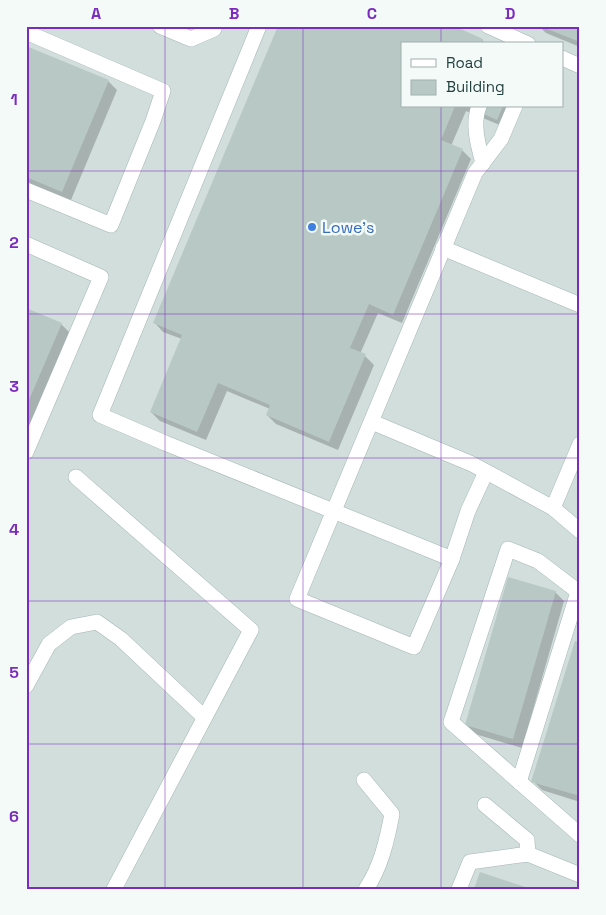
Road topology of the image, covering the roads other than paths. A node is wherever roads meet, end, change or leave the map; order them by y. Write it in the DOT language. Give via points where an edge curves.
graph roads {
  1 [pos="160,26"];
  2 [pos="215,26"];
  3 [pos="259,26"];
  4 [pos="488,26"];
  5 [pos="26,32"];
  6 [pos="506,39"];
  7 [pos="519,42"];
  8 [pos="564,59"];
  9 [pos="580,66"];
  10 [pos="478,108"];
  11 [pos="514,108"];
  12 [pos="483,163"];
  13 [pos="26,190"];
  14 [pos="26,244"];
  15 [pos="443,248"];
  16 [pos="580,305"];
  17 [pos="372,422"];
  18 [pos="580,444"];
  19 [pos="26,452"];
  20 [pos="486,472"];
  21 [pos="76,477"];
  22 [pos="553,508"];
  23 [pos="333,512"];
  24 [pos="580,530"];
  25 [pos="452,559"];
  26 [pos="579,593"];
  27 [pos="26,686"];
  28 [pos="204,717"];
  29 [pos="364,780"];
  30 [pos="519,782"];
  31 [pos="485,805"];
  32 [pos="578,829"];
  33 [pos="528,854"];
  34 [pos="580,875"];
  35 [pos="114,889"];
  36 [pos="366,889"];
  37 [pos="459,889"];
  1 -- 2 [label="lane" via="191,40"];
  3 -- 23 [label="lane" via="100,415"];
  4 -- 6 [label="lane"];
  5 -- 13 [label="lane" via="163,90 111,225"];
  6 -- 7 [label="lane"];
  8 -- 9 [label="lane"];
  10 -- 12 [label="lane" via="476,133"];
  11 -- 12 [label="lane" via="501,139"];
  12 -- 15 [label="lane" via="475,173"];
  14 -- 19 [label="lane" via="101,277"];
  15 -- 16 [label="lane"];
  15 -- 17 [label="lane"];
  17 -- 20 [label="lane"];
  17 -- 23 [label="lane"];
  18 -- 22 [label="lane"];
  20 -- 22 [label="lane"];
  20 -- 25 [label="lane" via="468,511"];
  21 -- 28 [label="lane" via="251,630"];
  22 -- 24 [label="lane"];
  23 -- 25 [label="lane"];
  23 -- 25 [label="lane" via="297,599 414,647"];
  26 -- 30 [label="lane"];
  26 -- 30 [label="lane" via="538,561 508,549 451,722"];
  27 -- 28 [label="lane" via="49,644 71,626 97,622 122,639"];
  28 -- 35 [label="lane"];
  29 -- 36 [label="lane" via="392,814 386,846"];
  30 -- 32 [label="lane"];
  31 -- 33 [label="lane" via="527,840"];
  33 -- 34 [label="lane"];
  33 -- 37 [label="lane" via="470,862"];
}
